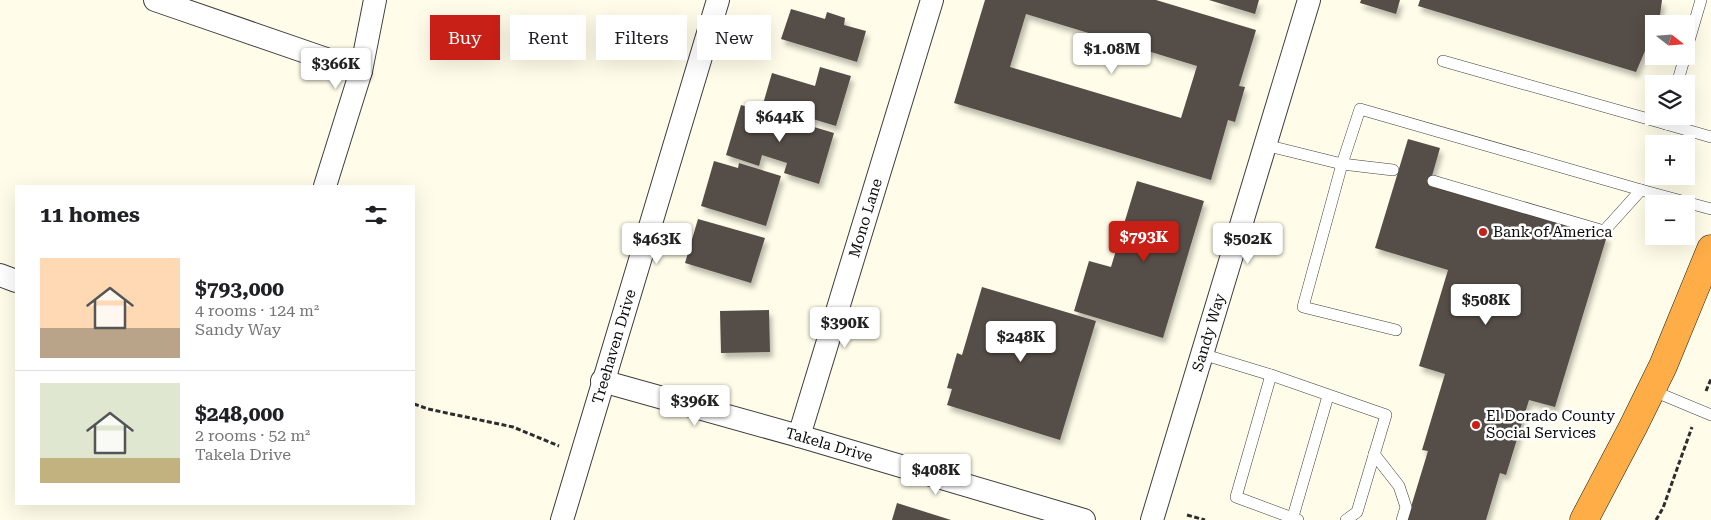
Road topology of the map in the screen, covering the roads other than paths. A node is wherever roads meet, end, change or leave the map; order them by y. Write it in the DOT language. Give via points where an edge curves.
graph roads {
  1 [pos="154,0"];
  2 [pos="375,0"];
  3 [pos="718,0"];
  4 [pos="932,0"];
  5 [pos="1309,0"];
  6 [pos="1700,0"];
  7 [pos="1695,18"];
  8 [pos="1443,61"];
  9 [pos="361,71"];
  10 [pos="1645,114"];
  11 [pos="1680,125"];
  12 [pos="1711,137"];
  13 [pos="1265,146"];
  14 [pos="1342,164"];
  15 [pos="1393,170"];
  16 [pos="1434,180"];
  17 [pos="325,185"];
  18 [pos="1641,190"];
  19 [pos="1711,209"];
  20 [pos="1711,249"];
  21 [pos="0,275"];
  22 [pos="15,281"];
  23 [pos="1396,330"];
  24 [pos="1202,354"];
  25 [pos="1271,376"];
  26 [pos="602,382"];
  27 [pos="1651,390"];
  28 [pos="1328,396"];
  29 [pos="1711,415"];
  30 [pos="799,436"];
  31 [pos="1374,454"];
  32 [pos="1294,519"];
  33 [pos="562,520"];
  34 [pos="1084,520"];
  35 [pos="1152,520"];
  36 [pos="1346,520"];
  37 [pos="1402,520"];
  38 [pos="1584,520"];
  1 -- 9 [label="street"];
  2 -- 9 [label="street"];
  3 -- 26 [label="street, Treehaven Drive"];
  4 -- 30 [label="street, Mono Lane"];
  5 -- 13 [label="street, Sandy Way"];
  6 -- 7 [label="lane"];
  8 -- 10 [label="lane"];
  9 -- 17 [label="street"];
  11 -- 12 [label="lane"];
  13 -- 14 [label="lane"];
  13 -- 24 [label="street, Sandy Way"];
  14 -- 15 [label="lane"];
  14 -- 18 [label="lane" via="1360,108"];
  14 -- 23 [label="lane" via="1303,307"];
  16 -- 18 [label="lane" via="1604,230"];
  18 -- 19 [label="lane"];
  20 -- 27 [label="highway"];
  21 -- 22 [label="street"];
  24 -- 25 [label="lane"];
  24 -- 35 [label="street, Sandy Way"];
  25 -- 28 [label="lane"];
  25 -- 32 [label="lane" via="1236,497"];
  26 -- 30 [label="street, Takela Drive"];
  26 -- 33 [label="street, Treehaven Drive"];
  27 -- 29 [label="lane"];
  27 -- 38 [label="highway"];
  28 -- 31 [label="lane" via="1386,415"];
  28 -- 32 [label="lane"];
  30 -- 34 [label="street, Takela Drive"];
  31 -- 36 [label="lane" via="1357,512"];
  31 -- 37 [label="lane" via="1399,486 1406,507"];
}
